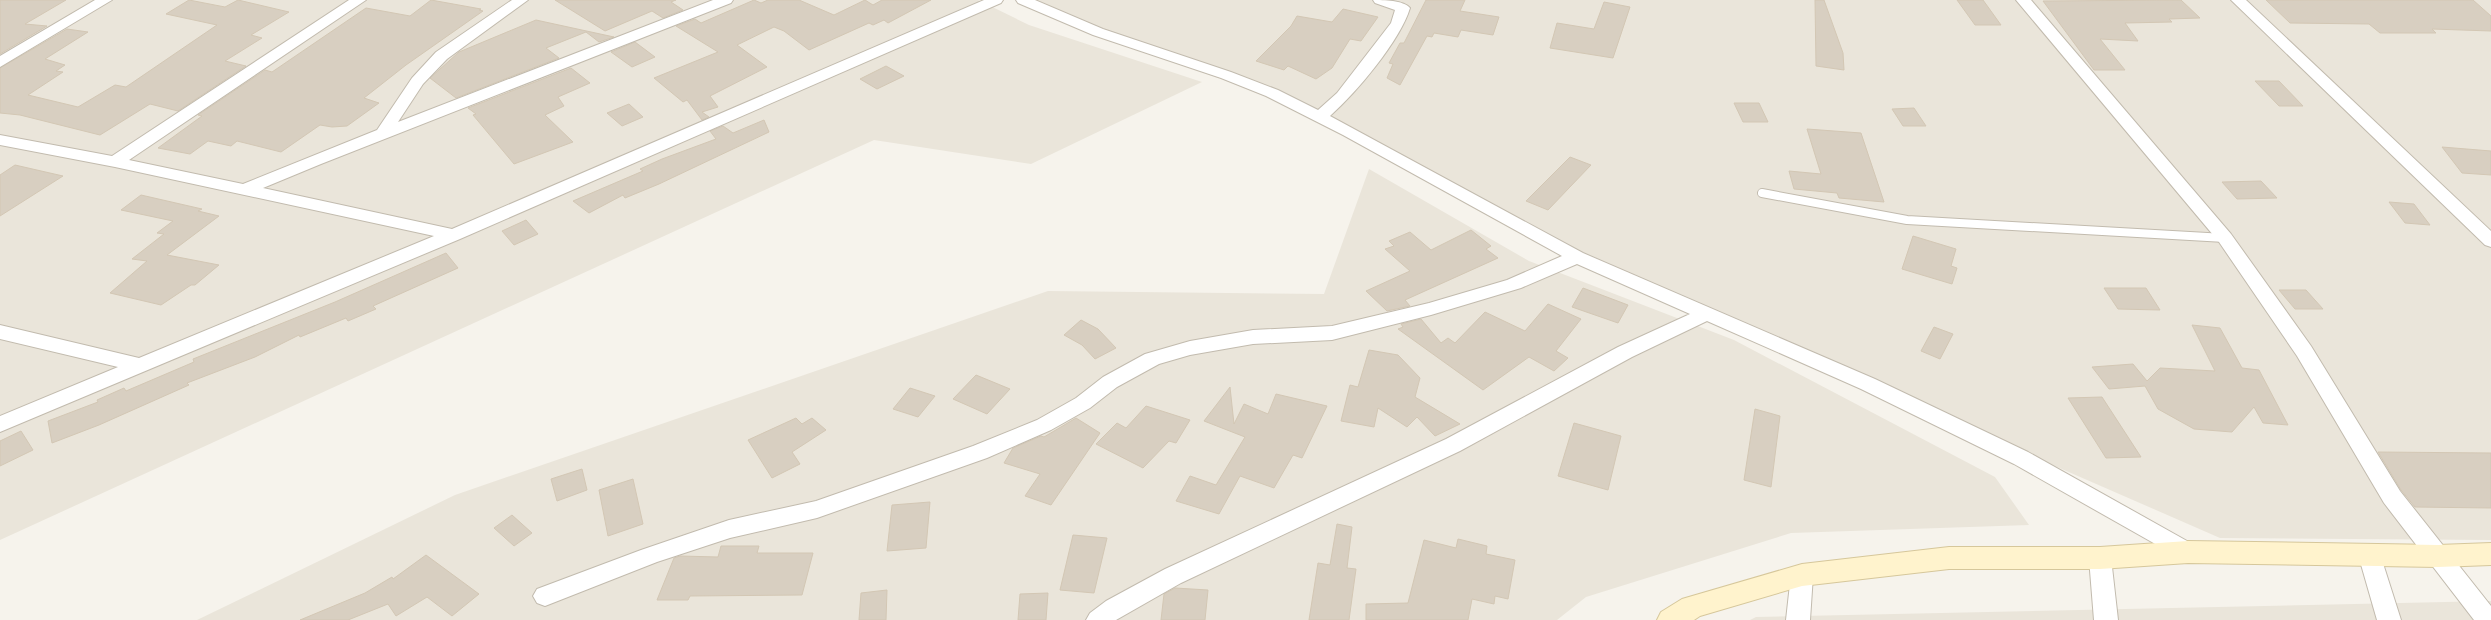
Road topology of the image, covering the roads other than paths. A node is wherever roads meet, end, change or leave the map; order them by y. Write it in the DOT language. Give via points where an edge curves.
graph roads {
  1 [pos="105,0"];
  2 [pos="359,0"];
  3 [pos="521,0"];
  4 [pos="726,0"];
  5 [pos="996,0"];
  6 [pos="1023,0"];
  7 [pos="1380,0"];
  8 [pos="2023,0"];
  9 [pos="2238,0"];
  10 [pos="0,62"];
  11 [pos="1319,117"];
  12 [pos="383,133"];
  13 [pos="0,140"];
  14 [pos="115,162"];
  15 [pos="242,191"];
  16 [pos="1762,193"];
  17 [pos="454,235"];
  18 [pos="2225,238"];
  19 [pos="2491,241"];
  20 [pos="1577,257"];
  21 [pos="1708,313"];
  22 [pos="0,332"];
  23 [pos="139,364"];
  24 [pos="0,424"];
  25 [pos="2188,552"];
  26 [pos="2369,554"];
  27 [pos="2491,554"];
  28 [pos="2438,556"];
  29 [pos="2100,558"];
  30 [pos="1802,575"];
  31 [pos="545,596"];
  32 [pos="1098,620"];
  33 [pos="1671,620"];
  34 [pos="1798,620"];
  35 [pos="2106,620"];
  36 [pos="2389,620"];
  37 [pos="2488,620"];
  1 -- 10 [label="street"];
  2 -- 14 [label="street"];
  3 -- 12 [label="street" via="468,35 432,64 408,94"];
  4 -- 12 [label="street"];
  5 -- 17 [label="street"];
  6 -- 11 [label="street" via="1098,32 1272,93"];
  7 -- 11 [label="street" via="1403,8 1398,24 1343,96"];
  8 -- 18 [label="street"];
  9 -- 19 [label="street"];
  11 -- 20 [label="street"];
  12 -- 15 [label="street"];
  13 -- 14 [label="street"];
  14 -- 15 [label="street"];
  15 -- 17 [label="street"];
  16 -- 18 [label="lane" via="1907,220"];
  17 -- 23 [label="street"];
  18 -- 28 [label="street" via="2304,351 2392,497"];
  20 -- 21 [label="street"];
  20 -- 31 [label="street" via="1514,284 1431,309 1332,333 1253,337 1190,348 1152,359 1110,382 1083,404 1044,425 980,452 817,509 729,529 649,556"];
  21 -- 25 [label="street" via="1868,384 2021,458"];
  21 -- 32 [label="street" via="1625,352 1454,445 1173,576 1114,608"];
  22 -- 23 [label="street"];
  23 -- 24 [label="street"];
  25 -- 26 [label="street"];
  25 -- 29 [label="street"];
  26 -- 28 [label="street"];
  26 -- 36 [label="street"];
  27 -- 28 [label="street"];
  28 -- 37 [label="street"];
  29 -- 30 [label="street" via="1949,558"];
  29 -- 35 [label="street"];
  30 -- 33 [label="street" via="1692,607"];
  30 -- 34 [label="street"];
}
